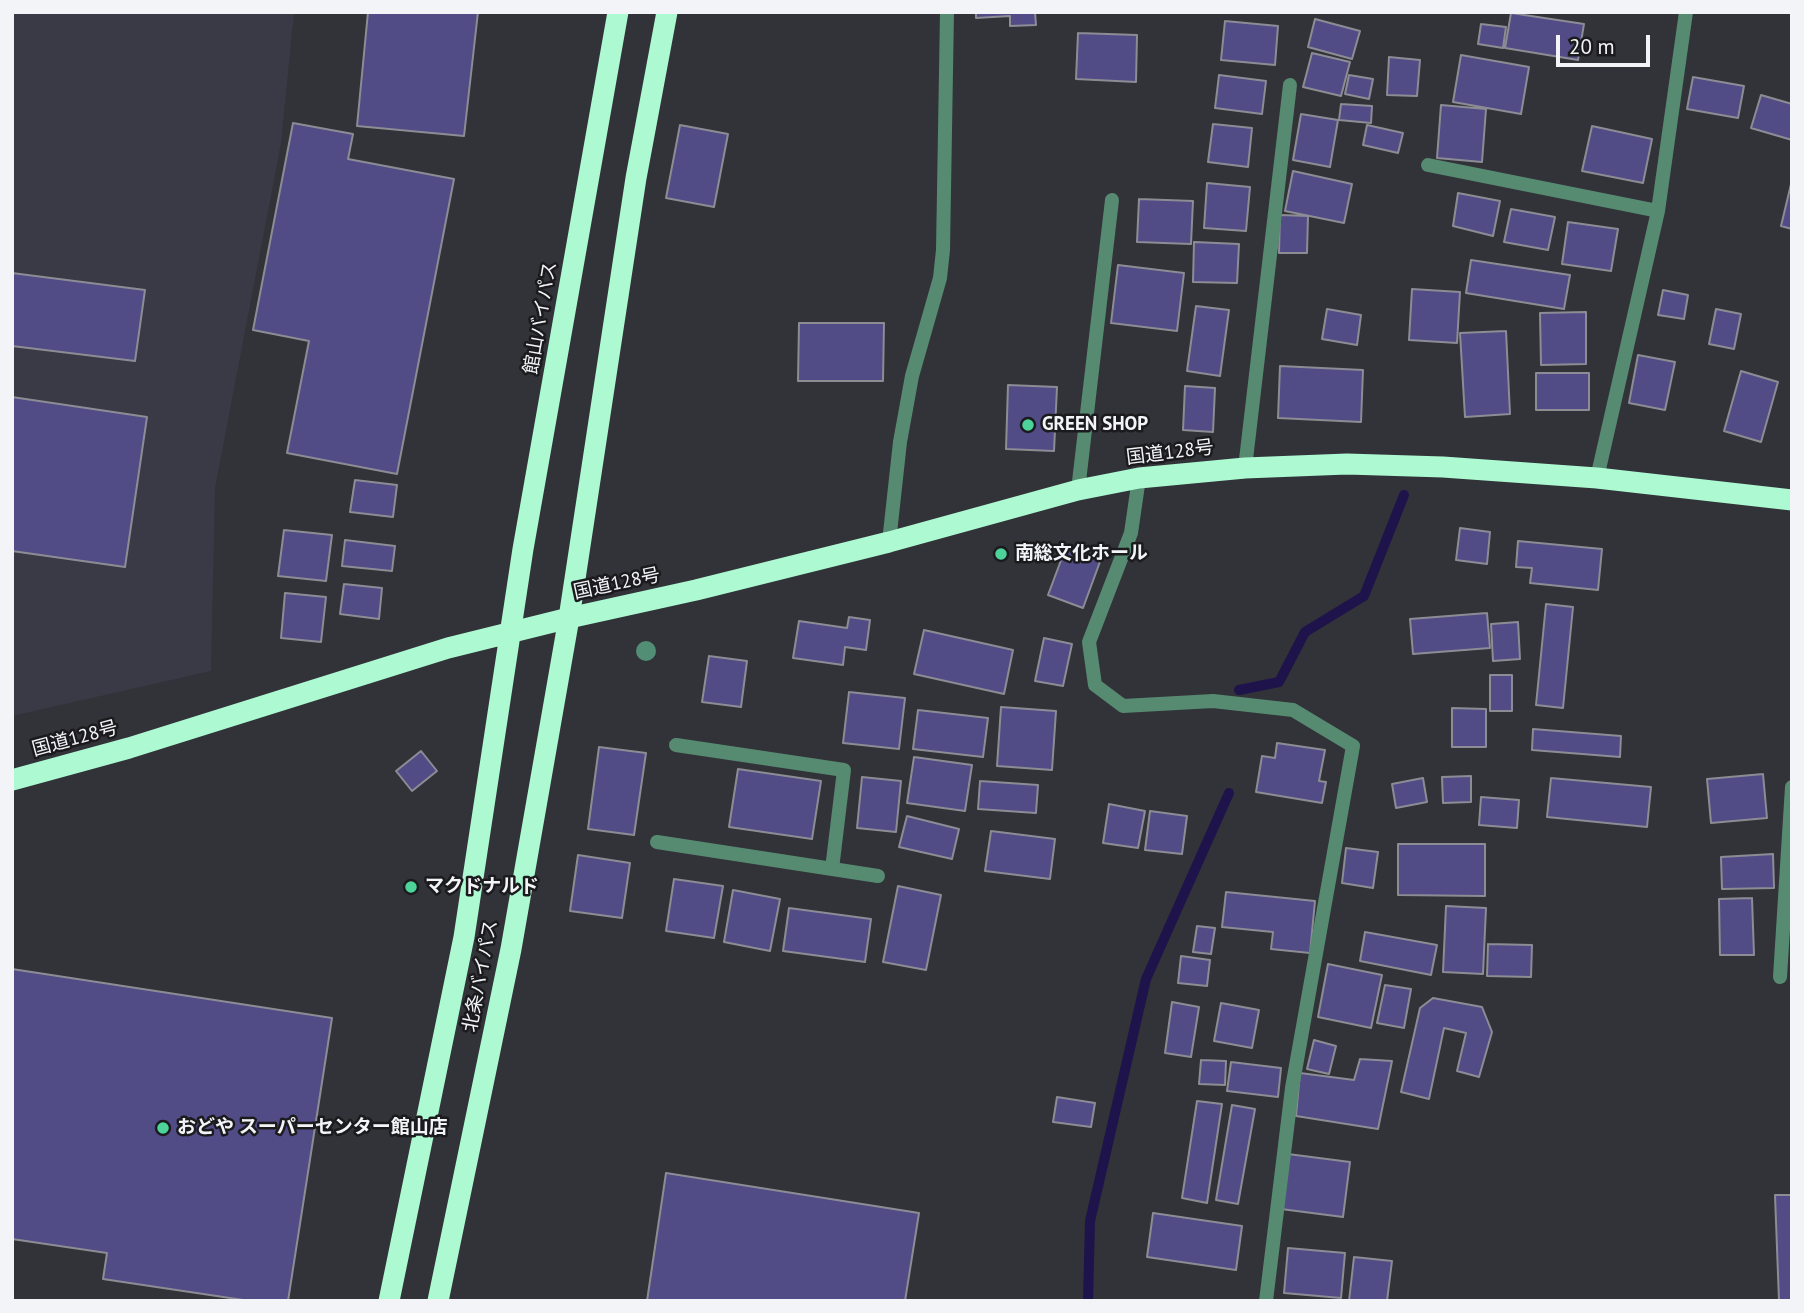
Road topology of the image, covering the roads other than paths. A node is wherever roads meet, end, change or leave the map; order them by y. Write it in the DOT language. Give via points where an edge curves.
graph roads {
  1 [pos="618,12"];
  2 [pos="667,12"];
  3 [pos="947,12"];
  4 [pos="1686,12"];
  5 [pos="1290,85"];
  6 [pos="1428,165"];
  7 [pos="1112,200"];
  8 [pos="1658,211"];
  9 [pos="1245,468"];
  10 [pos="1139,478"];
  11 [pos="1597,478"];
  12 [pos="1078,490"];
  13 [pos="1792,500"];
  14 [pos="889,541"];
  15 [pos="569,618"];
  16 [pos="511,631"];
  17 [pos="676,745"];
  18 [pos="12,780"];
  19 [pos="1792,787"];
  20 [pos="657,842"];
  21 [pos="832,869"];
  22 [pos="878,876"];
  23 [pos="1780,977"];
  24 [pos="389,1301"];
  25 [pos="438,1301"];
  26 [pos="1266,1301"];
  1 -- 16 [label="highway, 館山バイパス"];
  2 -- 15 [label="highway" via="636,178"];
  3 -- 14 [label="street" via="940,278 910,389"];
  4 -- 8 [label="street"];
  5 -- 9 [label="street"];
  6 -- 8 [label="street"];
  7 -- 12 [label="street"];
  8 -- 11 [label="street"];
  9 -- 10 [label="highway, 国道128号"];
  9 -- 11 [label="highway, 国道128号" via="1347,464"];
  10 -- 12 [label="highway, 国道128号"];
  10 -- 26 [label="street" via="1130,533 1089,642 1095,685 1123,706 1213,701 1293,710 1353,746 1292,1088"];
  11 -- 13 [label="highway, 国道128号"];
  12 -- 14 [label="highway, 国道128号"];
  14 -- 15 [label="highway, 国道128号"];
  15 -- 16 [label="highway, 国道128号"];
  15 -- 25 [label="highway, 北条バイパス" via="511,950"];
  16 -- 18 [label="highway, 国道128号"];
  16 -- 24 [label="highway, 北条バイパス" via="464,937"];
  17 -- 21 [label="street" via="844,770"];
  19 -- 23 [label="street"];
  20 -- 21 [label="street"];
  21 -- 22 [label="street"];
}
